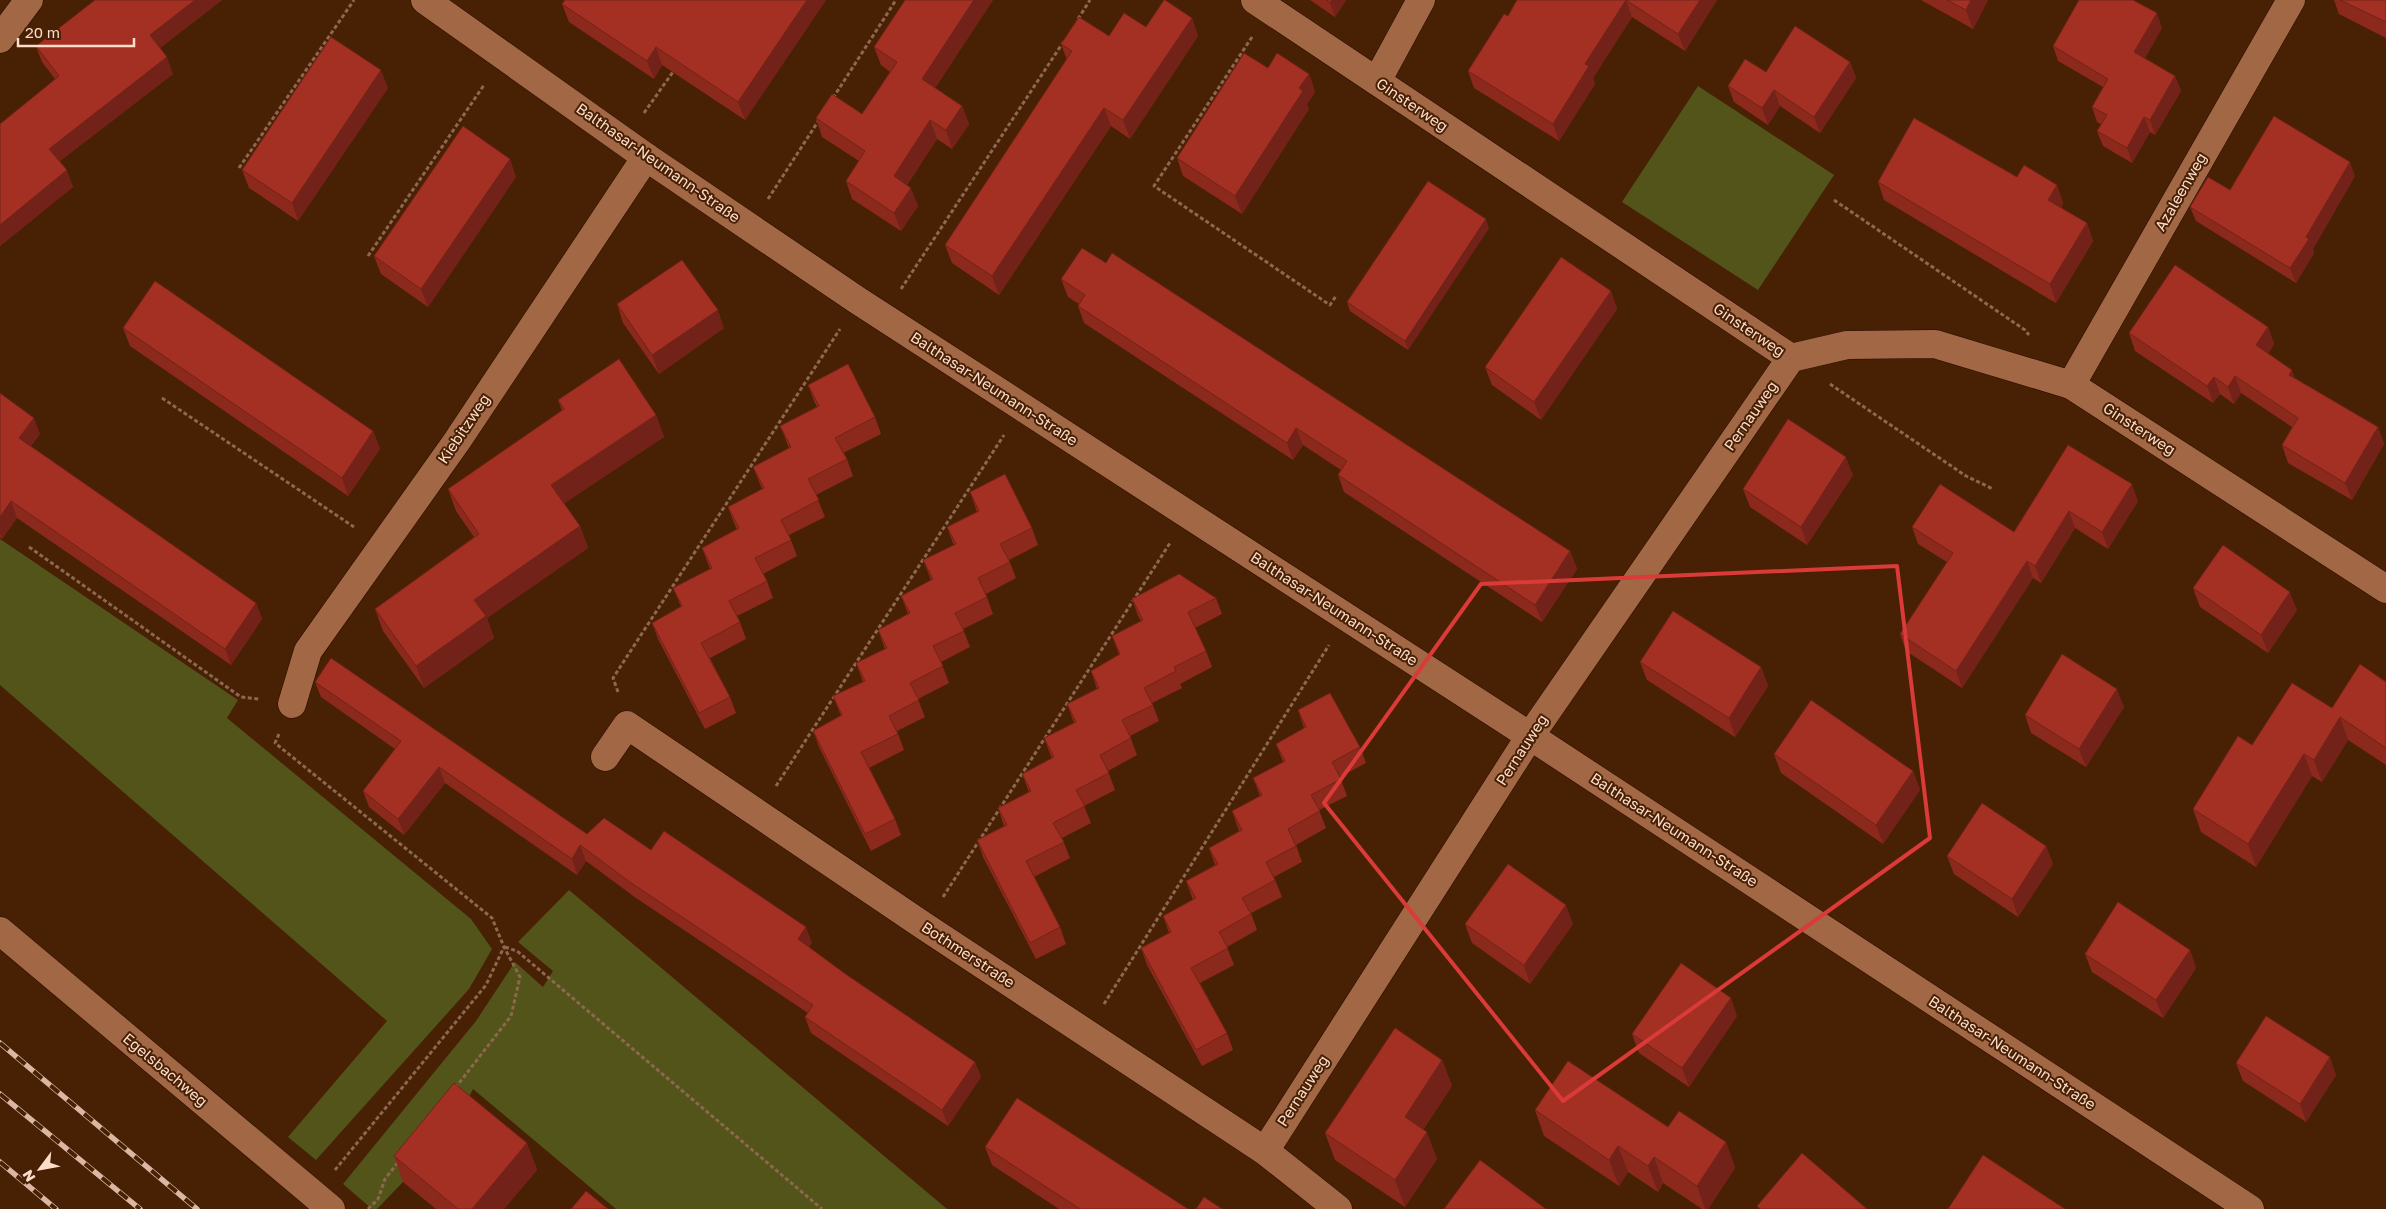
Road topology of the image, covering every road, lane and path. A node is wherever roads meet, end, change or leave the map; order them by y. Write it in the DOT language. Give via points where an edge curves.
graph roads {
  1 [pos="28,0"];
  2 [pos="354,0"];
  3 [pos="425,0"];
  4 [pos="896,0"];
  5 [pos="1090,0"];
  6 [pos="1421,0"];
  7 [pos="2291,0"];
  8 [pos="1263,5"];
  9 [pos="1074,25"];
  10 [pos="1069,33"];
  11 [pos="0,39"];
  12 [pos="504,55"];
  13 [pos="680,62"];
  14 [pos="1377,81"];
  15 [pos="828,106"];
  16 [pos="823,114"];
  17 [pos="625,140"];
  18 [pos="646,157"];
  19 [pos="239,168"];
  20 [pos="1834,200"];
  21 [pos="750,228"];
  22 [pos="368,256"];
  23 [pos="1336,296"];
  24 [pos="882,316"];
  25 [pos="2031,337"];
  26 [pos="830,346"];
  27 [pos="1791,358"];
  28 [pos="2071,385"];
  29 [pos="162,398"];
  30 [pos="1023,407"];
  31 [pos="1993,489"];
  32 [pos="1188,515"];
  33 [pos="382,546"];
  34 [pos="29,547"];
  35 [pos="2386,590"];
  36 [pos="1346,617"];
  37 [pos="614,678"];
  38 [pos="292,704"];
  39 [pos="1530,736"];
  40 [pos="605,757"];
  41 [pos="757,814"];
  42 [pos="924,926"];
  43 [pos="0,931"];
  44 [pos="504,947"];
  45 [pos="1086,1032"];
  46 [pos="451,1094"];
  47 [pos="1265,1151"];
  48 [pos="403,1156"];
  49 [pos="333,1172"];
  50 [pos="331,1209"];
  51 [pos="368,1209"];
  52 [pos="822,1209"];
  53 [pos="1338,1209"];
  54 [pos="2250,1209"];
  1 -- 11 [label="street"];
  2 -- 19 [label="path"];
  3 -- 12 [label="street, Balthasar-Neumann-Straße"];
  4 -- 15 [label="path"];
  5 -- 9 [label="path"];
  6 -- 14 [label="street"];
  7 -- 28 [label="street, Azaleenweg"];
  8 -- 14 [label="street, Ginsterweg"];
  8 -- 23 [label="path" via="1154,186 1330,305"];
  10 -- 24 [label="path" via="920,264"];
  12 -- 17 [label="street, Balthasar-Neumann-Straße"];
  12 -- 22 [label="path"];
  13 -- 17 [label="path"];
  14 -- 27 [label="street, Ginsterweg"];
  16 -- 21 [label="path"];
  17 -- 18 [label="street, Balthasar-Neumann-Straße"];
  18 -- 21 [label="street, Balthasar-Neumann-Straße"];
  18 -- 33 [label="street, Kiebitzweg" via="457,441"];
  20 -- 25 [label="path" via="2017,324"];
  21 -- 24 [label="street, Balthasar-Neumann-Straße"];
  24 -- 30 [label="street, Balthasar-Neumann-Straße"];
  26 -- 37 [label="path"];
  27 -- 28 [label="street, Ginsterweg" via="1847,345 1935,344"];
  27 -- 31 [label="path" via="1966,476"];
  27 -- 39 [label="street, Pernauweg"];
  28 -- 35 [label="street, Ginsterweg"];
  29 -- 33 [label="path"];
  30 -- 32 [label="street, Balthasar-Neumann-Straße"];
  30 -- 41 [label="path"];
  32 -- 36 [label="street, Balthasar-Neumann-Straße"];
  32 -- 42 [label="path"];
  33 -- 38 [label="street, Kiebitzweg" via="308,651"];
  34 -- 38 [label="path" via="241,697"];
  36 -- 39 [label="street, Balthasar-Neumann-Straße"];
  36 -- 45 [label="path"];
  38 -- 44 [label="path" via="275,743 492,918"];
  39 -- 47 [label="street, Pernauweg"];
  39 -- 54 [label="street, Balthasar-Neumann-Straße"];
  40 -- 41 [label="street, Bothmerstraße" via="627,725"];
  41 -- 42 [label="street, Bothmerstraße"];
  42 -- 45 [label="street, Bothmerstraße"];
  43 -- 50 [label="street, Egelsbachweg"];
  44 -- 46 [label="path" via="520,977 511,1016"];
  44 -- 49 [label="path" via="486,986"];
  44 -- 52 [label="path" via="517,951"];
  45 -- 47 [label="street, Bothmerstraße"];
  47 -- 53 [label="street, Bothmerstraße"];
  48 -- 51 [label="path"];
}
